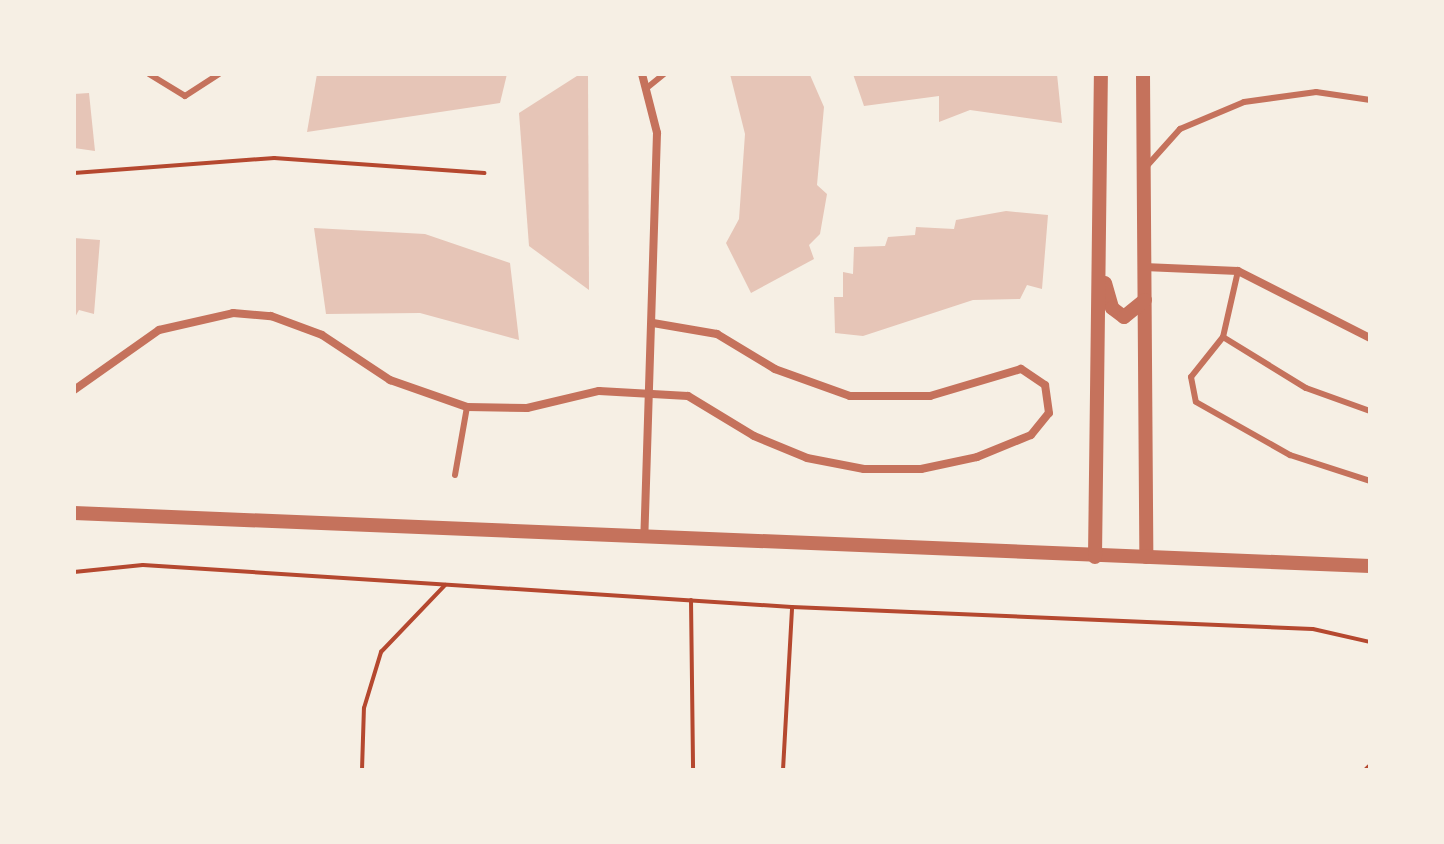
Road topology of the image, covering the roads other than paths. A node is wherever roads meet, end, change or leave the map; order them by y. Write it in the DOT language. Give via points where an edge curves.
graph roads {
  1 [pos="149,74"];
  2 [pos="219,74"];
  3 [pos="642,74"];
  4 [pos="664,74"];
  5 [pos="1101,74"];
  6 [pos="1143,74"];
  7 [pos="648,87"];
  8 [pos="1370,100"];
  9 [pos="1143,169"];
  10 [pos="1101,263"];
  11 [pos="1144,267"];
  12 [pos="1238,271"];
  13 [pos="1145,300"];
  14 [pos="653,323"];
  15 [pos="1223,337"];
  16 [pos="1370,338"];
  17 [pos="74,390"];
  18 [pos="650,393"];
  19 [pos="467,407"];
  20 [pos="1370,411"];
  21 [pos="455,475"];
  22 [pos="1370,481"];
  23 [pos="74,513"];
  24 [pos="644,537"];
  25 [pos="1095,557"];
  26 [pos="1146,557"];
  27 [pos="1370,566"];
  1 -- 2 [label="lane" via="185,96"];
  3 -- 7 [label="street"];
  4 -- 7 [label="lane"];
  5 -- 10 [label="street"];
  6 -- 9 [label="street"];
  7 -- 14 [label="street" via="657,133"];
  8 -- 9 [label="lane" via="1316,92 1235,105 1180,129"];
  9 -- 11 [label="street"];
  10 -- 13 [label="street" via="1118,314 1132,316"];
  10 -- 25 [label="street"];
  11 -- 12 [label="street"];
  11 -- 13 [label="street"];
  12 -- 15 [label="lane"];
  12 -- 16 [label="street"];
  13 -- 26 [label="street"];
  14 -- 18 [label="street"];
  14 -- 18 [label="street" via="717,334 775,369 850,396 930,396 1021,369 1035,375 1050,399 1042,426 977,457 921,469 864,469 768,442 688,396"];
  15 -- 20 [label="lane" via="1306,388"];
  15 -- 22 [label="lane" via="1191,377 1196,402 1290,455"];
  17 -- 19 [label="street" via="159,330 233,313 271,316 322,335 390,380"];
  18 -- 19 [label="street" via="599,391 527,408"];
  18 -- 24 [label="street"];
  19 -- 21 [label="lane"];
  23 -- 24 [label="street"];
  24 -- 25 [label="street"];
  25 -- 26 [label="street"];
  26 -- 27 [label="street"];
}
